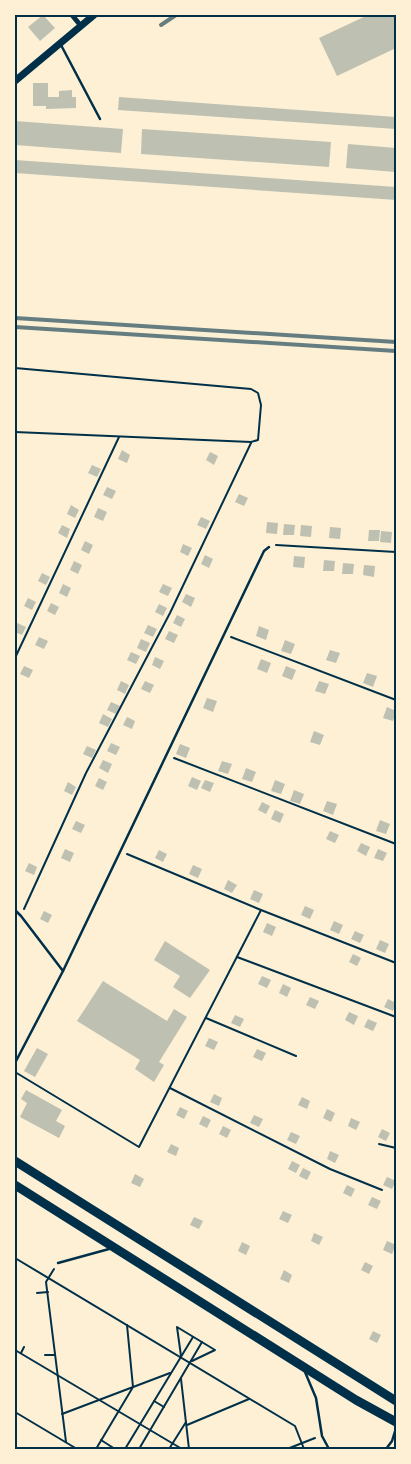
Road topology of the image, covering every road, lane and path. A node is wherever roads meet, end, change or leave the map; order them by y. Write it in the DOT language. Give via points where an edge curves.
graph roads {
  1 [pos="72,15"];
  2 [pos="94,15"];
  3 [pos="82,26"];
  4 [pos="60,43"];
  5 [pos="15,81"];
  6 [pos="100,119"];
  7 [pos="15,368"];
  8 [pos="15,432"];
  9 [pos="119,437"];
  10 [pos="251,442"];
  11 [pos="269,547"];
  12 [pos="396,552"];
  13 [pos="224,634"];
  14 [pos="15,658"];
  15 [pos="396,700"];
  16 [pos="167,755"];
  17 [pos="396,844"];
  18 [pos="120,851"];
  19 [pos="15,910"];
  20 [pos="261,910"];
  21 [pos="21,916"];
  22 [pos="237,957"];
  23 [pos="396,963"];
  24 [pos="63,971"];
  25 [pos="206,1018"];
  26 [pos="396,1018"];
  27 [pos="296,1056"];
  28 [pos="15,1063"];
  29 [pos="15,1072"];
  30 [pos="170,1088"];
  31 [pos="379,1144"];
  32 [pos="396,1148"];
  33 [pos="15,1161"];
  34 [pos="15,1185"];
  35 [pos="382,1190"];
  36 [pos="114,1247"];
  37 [pos="15,1258"];
  38 [pos="58,1263"];
  39 [pos="48,1279"];
  40 [pos="48,1292"];
  41 [pos="38,1293"];
  42 [pos="126,1325"];
  43 [pos="193,1337"];
  44 [pos="202,1342"];
  45 [pos="24,1347"];
  46 [pos="15,1350"];
  47 [pos="21,1353"];
  48 [pos="45,1355"];
  49 [pos="55,1355"];
  50 [pos="181,1357"];
  51 [pos="190,1363"];
  52 [pos="302,1366"];
  53 [pos="171,1372"];
  54 [pos="58,1375"];
  55 [pos="181,1378"];
  56 [pos="133,1387"];
  57 [pos="250,1399"];
  58 [pos="100,1400"];
  59 [pos="154,1401"];
  60 [pos="396,1401"];
  61 [pos="164,1407"];
  62 [pos="118,1411"];
  63 [pos="15,1412"];
  64 [pos="62,1414"];
  65 [pos="186,1422"];
  66 [pos="396,1422"];
  67 [pos="140,1424"];
  68 [pos="187,1426"];
  69 [pos="396,1428"];
  70 [pos="150,1430"];
  71 [pos="322,1436"];
  72 [pos="101,1440"];
  73 [pos="66,1442"];
  74 [pos="172,1443"];
  75 [pos="302,1443"];
  76 [pos="77,1449"];
  77 [pos="96,1449"];
  78 [pos="115,1449"];
  79 [pos="125,1449"];
  80 [pos="139,1449"];
  81 [pos="169,1449"];
  82 [pos="182,1449"];
  83 [pos="190,1449"];
  84 [pos="287,1449"];
  85 [pos="304,1449"];
  86 [pos="329,1449"];
  87 [pos="386,1449"];
  1 -- 3 [label="street"];
  2 -- 3 [label="street"];
  3 -- 4 [label="street"];
  4 -- 5 [label="street"];
  4 -- 6 [label="lane"];
  7 -- 10 [label="path" via="251,389 258,394 260,405 258,440"];
  8 -- 9 [label="path"];
  9 -- 10 [label="path"];
  9 -- 14 [label="path"];
  10 -- 21 [label="path" via="170,613 86,773"];
  11 -- 12 [label="path" via="285,545"];
  11 -- 13 [label="lane" via="264,551"];
  13 -- 15 [label="path"];
  13 -- 16 [label="lane"];
  16 -- 17 [label="path"];
  16 -- 18 [label="lane"];
  18 -- 20 [label="path"];
  18 -- 24 [label="lane"];
  19 -- 21 [label="lane"];
  20 -- 22 [label="path"];
  20 -- 23 [label="path"];
  21 -- 24 [label="lane"];
  22 -- 25 [label="path"];
  22 -- 26 [label="path"];
  24 -- 28 [label="lane"];
  25 -- 27 [label="path"];
  25 -- 30 [label="path"];
  29 -- 30 [label="path" via="140,1147"];
  30 -- 35 [label="path" via="330,1169"];
  31 -- 32 [label="path"];
  33 -- 60 [label="highway"];
  34 -- 36 [label="highway"];
  36 -- 38 [label="lane"];
  36 -- 52 [label="highway"];
  37 -- 39 [label="path"];
  38 -- 39 [label="path"];
  39 -- 40 [label="path"];
  39 -- 42 [label="path"];
  40 -- 41 [label="path"];
  40 -- 49 [label="path"];
  42 -- 50 [label="path"];
  42 -- 56 [label="path"];
  43 -- 44 [label="path"];
  43 -- 50 [label="path"];
  43 -- 50 [label="path" via="178,1327"];
  44 -- 51 [label="path"];
  44 -- 51 [label="path" via="215,1350"];
  45 -- 47 [label="path"];
  46 -- 47 [label="path"];
  47 -- 54 [label="path"];
  48 -- 49 [label="path"];
  49 -- 54 [label="path"];
  50 -- 51 [label="path"];
  50 -- 53 [label="path"];
  51 -- 55 [label="path"];
  51 -- 57 [label="path"];
  52 -- 66 [label="highway"];
  52 -- 71 [label="lane" via="316,1398"];
  53 -- 56 [label="path"];
  53 -- 59 [label="path"];
  54 -- 58 [label="path"];
  54 -- 64 [label="path"];
  55 -- 61 [label="path"];
  55 -- 65 [label="path"];
  56 -- 58 [label="path"];
  56 -- 62 [label="path"];
  57 -- 68 [label="path"];
  57 -- 75 [label="path" via="295,1426"];
  58 -- 62 [label="path"];
  58 -- 64 [label="path"];
  59 -- 61 [label="path"];
  59 -- 67 [label="path"];
  61 -- 70 [label="path"];
  62 -- 67 [label="path"];
  62 -- 72 [label="path"];
  63 -- 73 [label="path"];
  64 -- 73 [label="path"];
  65 -- 68 [label="path"];
  65 -- 74 [label="path"];
  67 -- 70 [label="path"];
  67 -- 79 [label="path"];
  68 -- 83 [label="path"];
  69 -- 87 [label="lane"];
  70 -- 74 [label="path"];
  70 -- 80 [label="path"];
  71 -- 75 [label="path"];
  71 -- 86 [label="lane"];
  72 -- 77 [label="path"];
  72 -- 78 [label="path"];
  73 -- 76 [label="path"];
  74 -- 81 [label="path"];
  74 -- 82 [label="path"];
  75 -- 84 [label="path"];
  75 -- 85 [label="path"];
}
